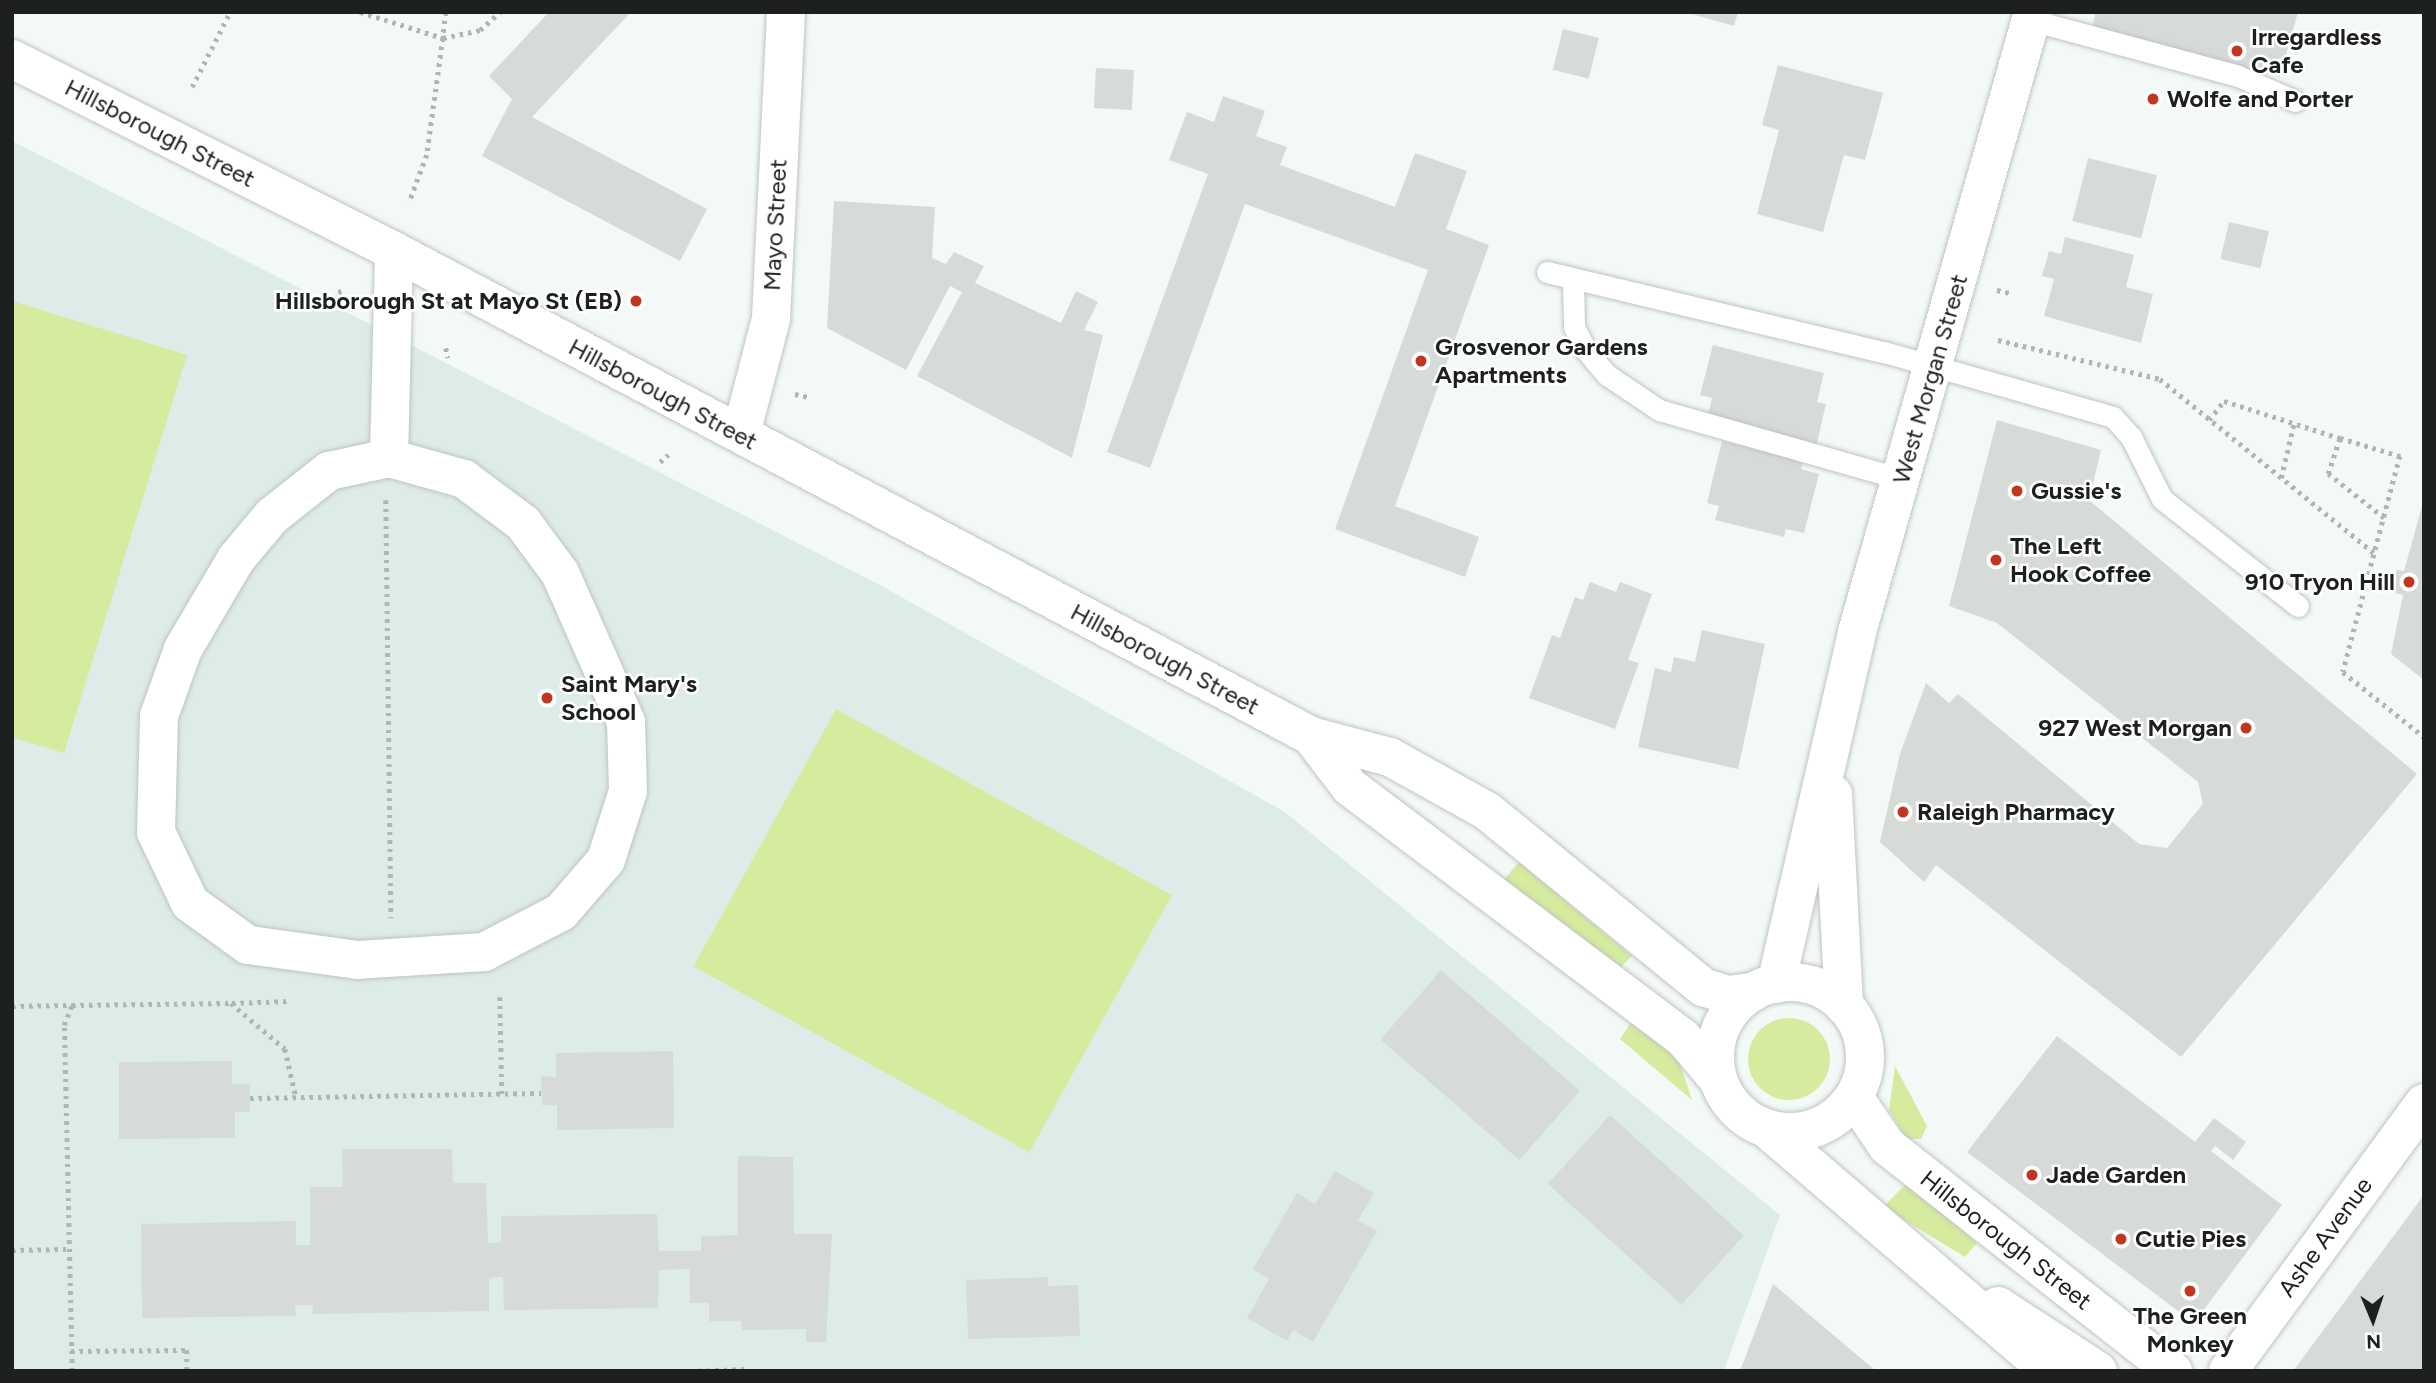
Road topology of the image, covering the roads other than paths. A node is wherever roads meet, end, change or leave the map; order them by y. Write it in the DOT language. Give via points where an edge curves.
graph roads {
  1 [pos="786,12"];
  2 [pos="2032,16"];
  3 [pos="12,59"];
  4 [pos="2295,101"];
  5 [pos="394,251"];
  6 [pos="1547,272"];
  7 [pos="1573,278"];
  8 [pos="1935,366"];
  9 [pos="741,434"];
  10 [pos="387,473"];
  11 [pos="1902,479"];
  12 [pos="2298,606"];
  13 [pos="1311,736"];
  14 [pos="1830,747"];
  15 [pos="1764,988"];
  16 [pos="1844,1006"];
  17 [pos="1717,1078"];
  18 [pos="1854,1097"];
  19 [pos="2424,1103"];
  20 [pos="1767,1129"];
  21 [pos="1935,1272"];
  22 [pos="2041,1368"];
  23 [pos="2098,1371"];
  24 [pos="2173,1371"];
  25 [pos="2228,1371"];
  1 -- 9 [label="main road, Mayo Street" via="771,319"];
  2 -- 4 [label="lane" via="2238,76"];
  2 -- 8 [label="main road, West Morgan Street"];
  3 -- 5 [label="main road, Hillsborough Street"];
  5 -- 9 [label="main road, Hillsborough Street"];
  5 -- 10 [label="main road"];
  6 -- 7 [label="lane"];
  7 -- 8 [label="lane"];
  7 -- 11 [label="lane" via="1574,327 1585,349 1607,375 1659,410"];
  8 -- 11 [label="main road, West Morgan Street"];
  8 -- 12 [label="lane" via="2113,418 2131,437 2162,499"];
  9 -- 13 [label="main road, Hillsborough Street"];
  10 -- 10 [label="main road" via="329,471 272,516 236,559 183,649 159,716 156,832 190,903 248,945 358,960 484,952 561,912 606,860 628,791 626,722 560,573 523,523 464,479"];
  11 -- 14 [label="main road, West Morgan Street"];
  13 -- 15 [label="main road, Hillsborough Street" via="1391,757 1487,811 1703,987 1728,995"];
  13 -- 17 [label="main road, Hillsborough Street" via="1350,788 1683,1038"];
  14 -- 15 [label="main road, West Morgan Street"];
  14 -- 16 [label="main road, West Morgan Street"];
  15 -- 16 [label="main road" via="1824,991"];
  15 -- 17 [label="main road" via="1720,1029"];
  16 -- 18 [label="main road" via="1862,1037 1865,1058"];
  17 -- 20 [label="main road" via="1727,1100"];
  18 -- 20 [label="main road" via="1816,1128"];
  18 -- 24 [label="main road, Hillsborough Street" via="1887,1146"];
  19 -- 25 [label="main road, Ashe Avenue"];
  20 -- 21 [label="main road"];
  21 -- 22 [label="main road"];
  21 -- 23 [label="main road" via="2048,1333"];
}
